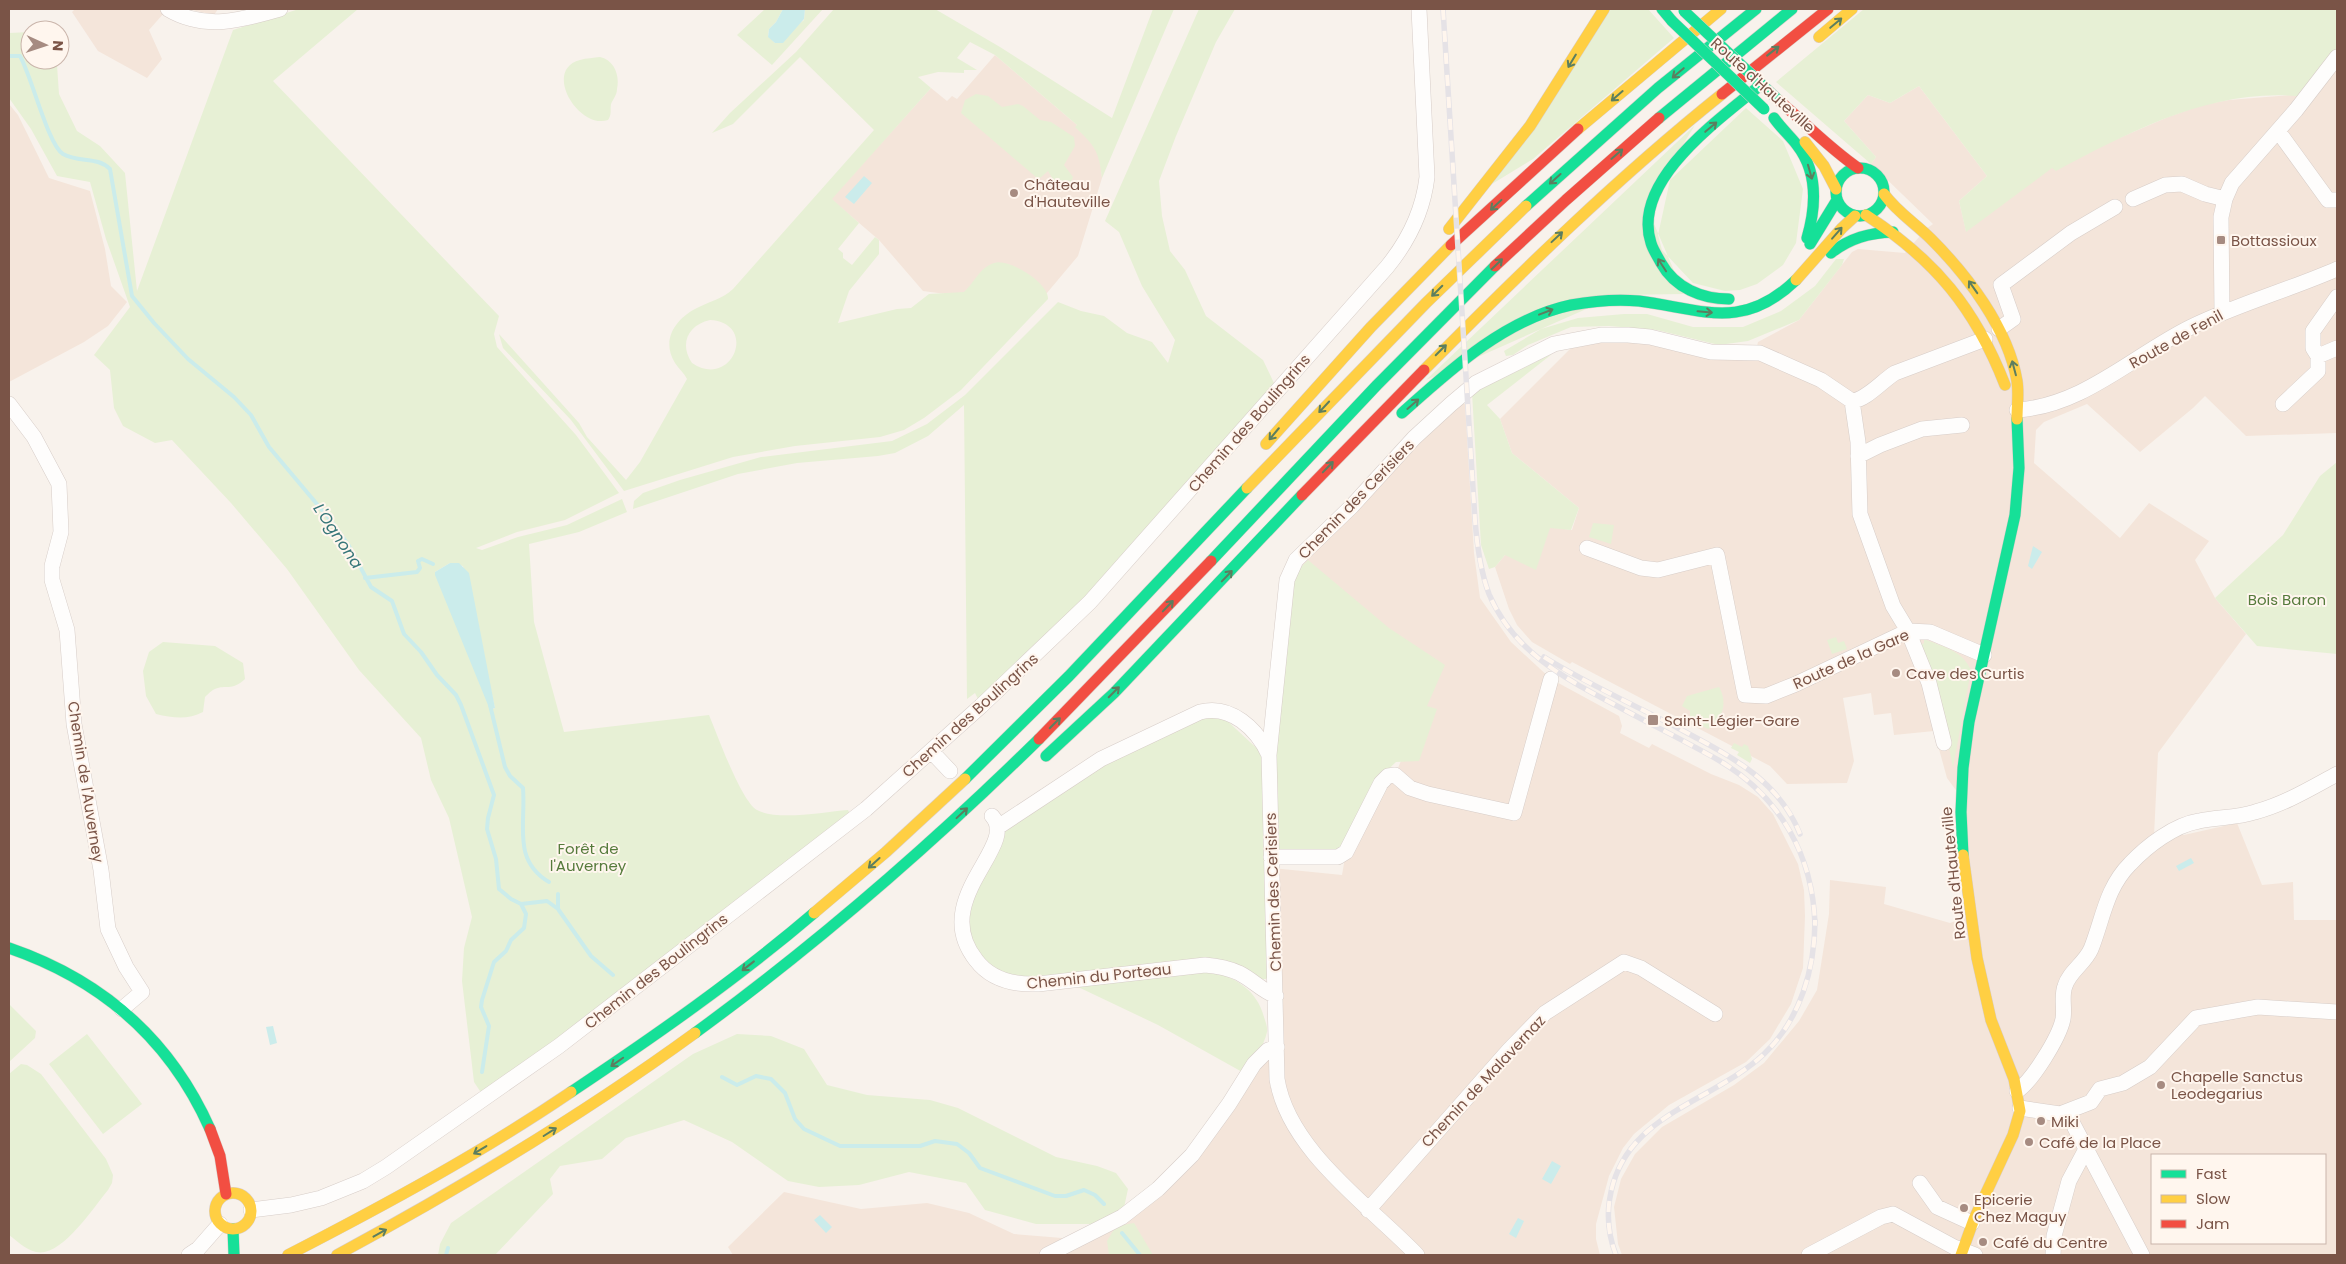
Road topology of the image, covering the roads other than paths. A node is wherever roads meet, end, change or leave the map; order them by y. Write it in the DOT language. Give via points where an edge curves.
graph roads {
  1 [pos="168,9"];
  2 [pos="280,9"];
  3 [pos="1419,9"];
  4 [pos="1662,9"];
  5 [pos="1683,9"];
  6 [pos="1722,9"];
  7 [pos="1756,9"];
  8 [pos="1792,9"];
  9 [pos="1828,9"];
  10 [pos="1852,9"];
  11 [pos="1601,12"];
  12 [pos="1810,44"];
  13 [pos="2337,58"];
  14 [pos="1768,79"];
  15 [pos="1774,118"];
  16 [pos="2278,132"];
  17 [pos="1858,168"];
  18 [pos="1884,194"];
  19 [pos="1837,195"];
  20 [pos="2132,199"];
  21 [pos="2225,199"];
  22 [pos="2337,200"];
  23 [pos="2115,207"];
  24 [pos="1861,215"];
  25 [pos="1893,232"];
  26 [pos="1801,256"];
  27 [pos="2337,269"];
  28 [pos="1806,271"];
  29 [pos="1786,272"];
  30 [pos="1743,297"];
  31 [pos="2337,297"];
  32 [pos="2222,312"];
  33 [pos="1999,329"];
  34 [pos="1985,339"];
  35 [pos="2337,348"];
  36 [pos="2318,356"];
  37 [pos="1318,382"];
  38 [pos="1852,401"];
  39 [pos="9,404"];
  40 [pos="2283,404"];
  41 [pos="2017,410"];
  42 [pos="1395,420"];
  43 [pos="1962,425"];
  44 [pos="1374,439"];
  45 [pos="1258,453"];
  46 [pos="1858,456"];
  47 [pos="1214,505"];
  48 [pos="1272,529"];
  49 [pos="1587,548"];
  50 [pos="1908,631"];
  51 [pos="1984,655"];
  52 [pos="1082,663"];
  53 [pos="1551,680"];
  54 [pos="1944,743"];
  55 [pos="931,751"];
  56 [pos="1269,755"];
  57 [pos="1039,762"];
  58 [pos="950,770"];
  59 [pos="2337,774"];
  60 [pos="1271,858"];
  61 [pos="885,897"];
  62 [pos="813,944"];
  63 [pos="9,948"];
  64 [pos="1276,996"];
  65 [pos="122,1009"];
  66 [pos="2337,1012"];
  67 [pos="1715,1014"];
  68 [pos="1277,1047"];
  69 [pos="2017,1091"];
  70 [pos="2020,1108"];
  71 [pos="2060,1114"];
  72 [pos="2086,1149"];
  73 [pos="1920,1183"];
  74 [pos="226,1194"];
  75 [pos="251,1210"];
  76 [pos="1368,1210"];
  77 [pos="1972,1223"];
  78 [pos="226,1227"];
  79 [pos="234,1250"];
  80 [pos="1966,1254"];
  81 [pos="189,1255"];
  82 [pos="288,1255"];
  83 [pos="337,1255"];
  84 [pos="1047,1255"];
  85 [pos="1417,1255"];
  86 [pos="1809,1255"];
  87 [pos="2053,1255"];
  88 [pos="2142,1255"];
  1 -- 2 [label="street" via="196,21 214,24"];
  3 -- 55 [label="street, Chemin des Boulingrins" via="1427,177 1418,218 1401,250 1118,572 1052,640"];
  4 -- 15 [label="main road, Route d'Hauteville, bridge"];
  5 -- 17 [label="main road, Route d'Hauteville, bridge" via="1833,151"];
  6 -- 37 [label="main road, one-way" via="1622,91 1521,181"];
  7 -- 52 [label="main road, one-way" via="1605,134 1457,272 1332,398"];
  62 -- 8 [label="main road, one-way" via="926,846 1048,730 1375,387 1510,252 1668,109"];
  48 -- 9 [label="main road, one-way" via="1434,358 1559,235 1682,126"];
  12 -- 10 [label="main road, one-way"];
  11 -- 37 [label="main road, one-way" via="1559,82 1495,172 1390,302"];
  13 -- 16 [label="street"];
  30 -- 14 [label="main road, one-way" via="1711,298 1680,284 1662,266 1655,252 1649,217 1658,186 1674,163 1698,138"];
  15 -- 19 [label="main road, Route d'Hauteville" via="1806,143 1824,166"];
  15 -- 26 [label="main road, one-way" via="1805,157 1813,180 1813,217"];
  16 -- 21 [label="street" via="2232,182"];
  16 -- 22 [label="street" via="2328,200"];
  17 -- 18 [label="main road" via="1869,169 1878,176"];
  17 -- 19 [label="main road" via="1842,176"];
  18 -- 24 [label="main road" via="1878,208"];
  33 -- 18 [label="main road, one-way" via="1954,263 1915,223 1894,208"];
  19 -- 24 [label="main road" via="1842,208"];
  19 -- 26 [label="main road"];
  20 -- 21 [label="street" via="2165,185 2182,184"];
  21 -- 32 [label="street" via="2221,217"];
  23 -- 33 [label="street" via="2071,233 2001,285 2013,319"];
  24 -- 25 [label="main road"];
  28 -- 24 [label="main road, one-way" via="1839,230"];
  25 -- 28 [label="main road" via="1857,236"];
  25 -- 34 [label="main road" via="1941,273"];
  26 -- 29 [label="main road"];
  27 -- 32 [label="street, Route de Fenil"];
  42 -- 28 [label="main road, one-way" via="1475,352 1544,312 1589,300 1612,299 1732,313 1748,310 1777,296"];
  31 -- 36 [label="street" via="2313,331 2313,348"];
  32 -- 41 [label="street, Route de Fenil" via="2056,403"];
  33 -- 34 [label="main road"];
  41 -- 33 [label="main road, one-way" via="2017,380"];
  34 -- 38 [label="street" via="1895,373 1866,395"];
  34 -- 41 [label="main road"];
  35 -- 36 [label="street"];
  36 -- 40 [label="street" via="2318,371"];
  37 -- 45 [label="main road, one-way"];
  38 -- 46 [label="street"];
  38 -- 56 [label="street, Chemin des Cerisiers" via="1821,380 1765,354 1711,352 1628,335 1601,335 1554,344 1476,383 1414,438 1352,506 1296,560 1287,580"];
  39 -- 65 [label="street, Chemin de l'Auverney" via="34,436 59,484 62,526 52,566 52,580 67,630 74,724 101,870 108,929 142,992"];
  41 -- 51 [label="main road, Route d'Hauteville" via="2020,447 2015,515"];
  43 -- 46 [label="street" via="1922,429"];
  44 -- 48 [label="main road"];
  46 -- 50 [label="street" via="1860,514 1893,606"];
  47 -- 52 [label="main road"];
  57 -- 48 [label="main road, one-way" via="1114,693"];
  49 -- 50 [label="street, Route de la Gare" via="1641,568 1658,570 1717,555 1745,695 1766,696"];
  50 -- 51 [label="street, Route de la Gare" via="1930,632"];
  50 -- 54 [label="street" via="1928,683"];
  51 -- 69 [label="main road, Route d'Hauteville" via="1965,744 1962,841 1985,1000"];
  52 -- 82 [label="main road, one-way" via="910,830 815,913 711,995 594,1078 505,1135 412,1190"];
  53 -- 60 [label="street" via="1514,813 1428,794 1410,788 1395,775 1388,776 1381,783 1346,852 1338,857"];
  55 -- 58 [label="street"];
  55 -- 75 [label="street, Chemin des Boulingrins" via="866,809 610,1008 494,1094 386,1167 363,1181 321,1198"];
  56 -- 60 [label="street, Chemin des Cerisiers"];
  56 -- 64 [label="street, Chemin du Porteau" via="1250,727 1238,718 1211,709 1101,758 990,816 995,843 966,896 961,916 962,932 977,962 989,973 1011,982 1038,984 1205,965 1222,966"];
  59 -- 69 [label="street" via="2269,808 2242,816 2183,825 2130,864 2120,874 2110,893 2091,950 2065,984 2064,1013 2057,1035 2029,1082"];
  60 -- 64 [label="street, Chemin des Cerisiers"];
  61 -- 62 [label="main road"];
  83 -- 62 [label="main road, one-way" via="463,1186 562,1125 694,1035"];
  63 -- 65 [label="main road" via="60,968"];
  64 -- 68 [label="street, Chemin des Cerisiers"];
  65 -- 74 [label="main road" via="164,1051 193,1095 216,1144"];
  66 -- 71 [label="street" via="2258,1007 2196,1018 2150,1068 2123,1083 2100,1089 2091,1102"];
  67 -- 76 [label="street, Chemin de Malavernaz" via="1641,968 1624,962 1545,1013 1508,1050"];
  68 -- 76 [label="street, Chemin des Cerisiers" via="1280,1094 1292,1123"];
  68 -- 84 [label="street" via="1268,1050 1254,1064 1192,1155 1158,1189 1122,1217"];
  69 -- 70 [label="main road, Route d'Hauteville"];
  70 -- 71 [label="street"];
  70 -- 77 [label="main road" via="2013,1135"];
  71 -- 72 [label="street" via="2073,1124"];
  72 -- 87 [label="street" via="2069,1181 2054,1236"];
  72 -- 88 [label="street"];
  73 -- 77 [label="street" via="1937,1206"];
  74 -- 75 [label="main road" via="240,1194"];
  74 -- 78 [label="main road" via="218,1200 215,1210"];
  75 -- 78 [label="main road" via="246,1224"];
  76 -- 85 [label="street, Chemin des Cerisiers"];
  77 -- 80 [label="main road"];
  78 -- 79 [label="main road"];
  78 -- 81 [label="street"];
  80 -- 86 [label="street" via="1893,1214 1881,1217"];
}
